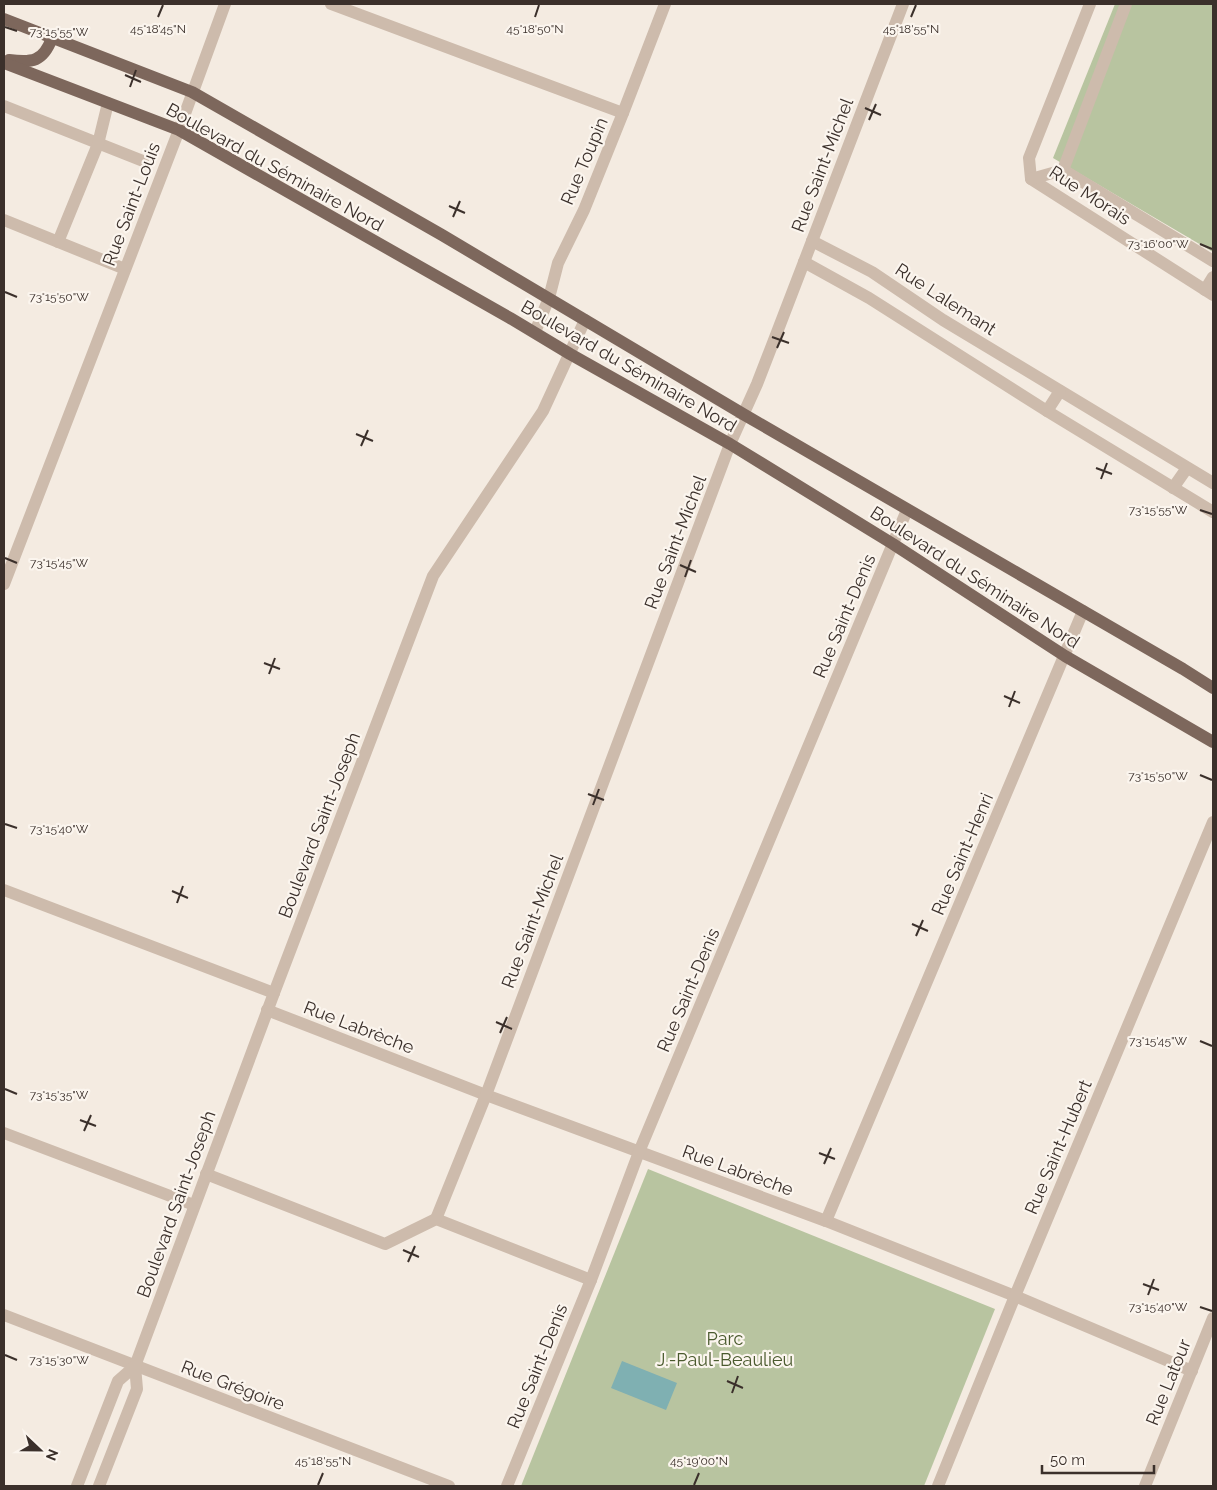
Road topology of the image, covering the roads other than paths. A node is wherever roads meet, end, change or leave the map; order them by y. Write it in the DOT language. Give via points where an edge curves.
graph roads {
  1 [pos="225,4"];
  2 [pos="331,4"];
  3 [pos="665,4"];
  4 [pos="903,4"];
  5 [pos="1090,4"];
  6 [pos="1126,4"];
  7 [pos="4,19"];
  8 [pos="52,38"];
  9 [pos="4,62"];
  10 [pos="192,92"];
  11 [pos="108,103"];
  12 [pos="4,106"];
  13 [pos="623,114"];
  14 [pos="179,130"];
  15 [pos="98,144"];
  16 [pos="143,161"];
  17 [pos="1063,170"];
  18 [pos="1031,178"];
  19 [pos="4,220"];
  20 [pos="812,241"];
  21 [pos="58,242"];
  22 [pos="1213,261"];
  23 [pos="804,262"];
  24 [pos="125,269"];
  25 [pos="1213,277"];
  26 [pos="1209,292"];
  27 [pos="548,298"];
  28 [pos="585,320"];
  29 [pos="535,332"];
  30 [pos="570,354"];
  31 [pos="1060,391"];
  32 [pos="1047,411"];
  33 [pos="743,414"];
  34 [pos="730,444"];
  35 [pos="1188,468"];
  36 [pos="1213,483"];
  37 [pos="1174,488"];
  38 [pos="907,510"];
  39 [pos="1213,512"];
  40 [pos="893,544"];
  41 [pos="4,584"];
  42 [pos="1083,611"];
  43 [pos="1065,656"];
  44 [pos="1213,688"];
  45 [pos="1213,742"];
  46 [pos="1213,822"];
  47 [pos="4,890"];
  48 [pos="274,993"];
  49 [pos="267,1010"];
  50 [pos="486,1094"];
  51 [pos="4,1133"];
  52 [pos="639,1152"];
  53 [pos="206,1174"];
  54 [pos="194,1205"];
  55 [pos="436,1219"];
  56 [pos="826,1221"];
  57 [pos="591,1280"];
  58 [pos="1015,1296"];
  59 [pos="4,1316"];
  60 [pos="1213,1318"];
  61 [pos="135,1366"];
  62 [pos="1192,1371"];
  63 [pos="77,1486"];
  64 [pos="99,1486"];
  65 [pos="449,1486"];
  66 [pos="507,1486"];
  67 [pos="938,1486"];
  68 [pos="1144,1486"];
  1 -- 10 [label="street, Rue Saint-Louis"];
  2 -- 13 [label="street"];
  3 -- 13 [label="street, Rue Toupin"];
  4 -- 20 [label="street, Rue Saint-Michel"];
  5 -- 18 [label="street, Rue Morais" via="1029,158"];
  6 -- 17 [label="street, Rue Morais"];
  7 -- 8 [label="main road, Boulevard du Séminaire Nord"];
  8 -- 9 [label="main road" via="40,58"];
  8 -- 10 [label="main road, Boulevard du Séminaire Nord"];
  9 -- 11 [label="main road, Boulevard du Séminaire Nord"];
  10 -- 14 [label="street, Rue Saint-Louis"];
  10 -- 27 [label="main road, Boulevard du Séminaire Nord"];
  11 -- 14 [label="main road, Boulevard du Séminaire Nord"];
  11 -- 15 [label="street"];
  12 -- 15 [label="street"];
  13 -- 27 [label="street, Rue Toupin" via="584,210 558,263"];
  14 -- 24 [label="street, Rue Saint-Louis"];
  14 -- 29 [label="main road, Boulevard du Séminaire Nord"];
  15 -- 16 [label="street"];
  15 -- 21 [label="street"];
  17 -- 18 [label="street, Rue Morais"];
  17 -- 22 [label="street, Rue Morais"];
  18 -- 26 [label="street, Rue Morais"];
  19 -- 21 [label="street"];
  20 -- 23 [label="street, Rue Saint-Michel"];
  20 -- 31 [label="street, Rue Lalemant" via="872,272 943,320"];
  21 -- 24 [label="street"];
  23 -- 32 [label="street" via="869,298"];
  23 -- 33 [label="street, Rue Saint-Michel"];
  24 -- 41 [label="street, Rue Saint-Louis"];
  25 -- 26 [label="street, Rue Morais"];
  27 -- 28 [label="main road, Boulevard du Séminaire Nord"];
  27 -- 29 [label="street, Rue Toupin"];
  28 -- 30 [label="street, Boulevard Saint-Joseph"];
  28 -- 33 [label="main road, Boulevard du Séminaire Nord"];
  29 -- 30 [label="main road, Boulevard du Séminaire Nord"];
  30 -- 34 [label="main road, Boulevard du Séminaire Nord"];
  30 -- 48 [label="street, Boulevard Saint-Joseph" via="543,411 433,576"];
  31 -- 32 [label="street"];
  31 -- 35 [label="street, Rue Lalemant"];
  32 -- 37 [label="street"];
  33 -- 34 [label="street, Rue Saint-Michel"];
  33 -- 38 [label="main road, Boulevard du Séminaire Nord"];
  34 -- 40 [label="main road, Boulevard du Séminaire Nord"];
  34 -- 50 [label="street, Rue Saint-Michel"];
  35 -- 36 [label="street, Rue Lalemant"];
  35 -- 37 [label="street"];
  37 -- 39 [label="street"];
  38 -- 40 [label="street, Rue Saint-Denis"];
  38 -- 42 [label="main road, Boulevard du Séminaire Nord"];
  40 -- 43 [label="main road, Boulevard du Séminaire Nord"];
  40 -- 52 [label="street, Rue Saint-Denis"];
  42 -- 43 [label="street, Rue Saint-Henri"];
  42 -- 44 [label="main road, Boulevard du Séminaire Nord"];
  43 -- 45 [label="main road, Boulevard du Séminaire Nord"];
  43 -- 56 [label="street, Rue Saint-Henri"];
  46 -- 58 [label="street, Rue Saint-Hubert"];
  47 -- 48 [label="street"];
  48 -- 49 [label="street, Boulevard Saint-Joseph"];
  49 -- 50 [label="street, Rue Labrèche"];
  49 -- 53 [label="street, Boulevard Saint-Joseph"];
  50 -- 52 [label="street, Rue Labrèche"];
  50 -- 55 [label="street, Rue Saint-Michel"];
  51 -- 54 [label="street"];
  52 -- 56 [label="street, Rue Labrèche"];
  52 -- 57 [label="street, Rue Saint-Denis"];
  53 -- 54 [label="street, Boulevard Saint-Joseph"];
  53 -- 55 [label="street" via="385,1244"];
  54 -- 61 [label="street, Boulevard Saint-Joseph"];
  55 -- 57 [label="street"];
  56 -- 58 [label="street, Rue Labrèche"];
  57 -- 66 [label="street, Rue Saint-Denis"];
  58 -- 62 [label="street, Rue Labrèche"];
  58 -- 67 [label="street, Rue Saint-Hubert"];
  59 -- 61 [label="street, Rue Grégoire"];
  60 -- 62 [label="street, Rue Latour"];
  61 -- 63 [label="street, Boulevard Saint-Joseph" via="118,1381"];
  61 -- 64 [label="street, Boulevard Saint-Joseph" via="137,1389"];
  61 -- 65 [label="street, Rue Grégoire"];
  62 -- 68 [label="street, Rue Latour"];
}
